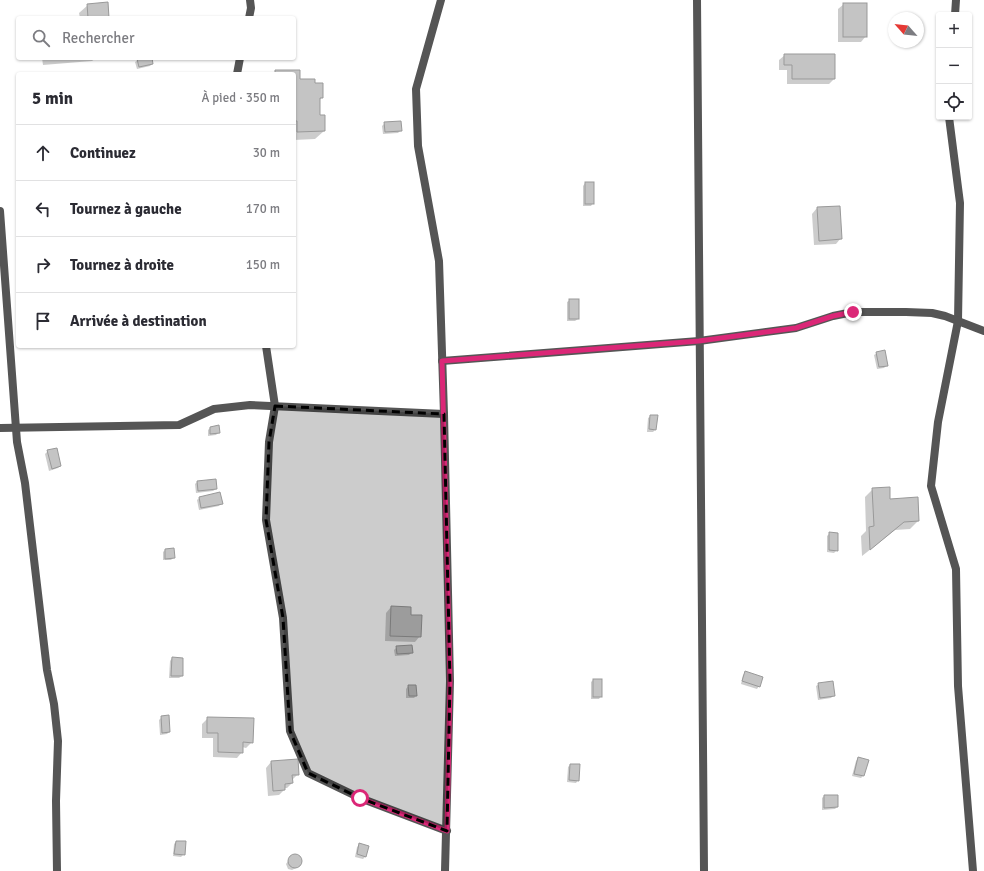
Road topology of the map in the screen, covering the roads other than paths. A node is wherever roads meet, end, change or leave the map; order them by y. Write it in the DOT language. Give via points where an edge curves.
graph roads {
  1 [pos="250,0"];
  2 [pos="441,0"];
  3 [pos="697,0"];
  4 [pos="956,0"];
  5 [pos="955,12"];
  6 [pos="249,16"];
  7 [pos="240,60"];
  8 [pos="236,72"];
  9 [pos="949,120"];
  10 [pos="0,211"];
  11 [pos="958,321"];
  12 [pos="984,331"];
  13 [pos="699,341"];
  14 [pos="266,348"];
  15 [pos="442,361"];
  16 [pos="275,406"];
  17 [pos="444,414"];
  18 [pos="16,427"];
  19 [pos="0,428"];
  20 [pos="447,831"];
  21 [pos="57,871"];
  22 [pos="445,871"];
  23 [pos="704,871"];
  24 [pos="973,871"];
  1 -- 6 [label="street"];
  2 -- 15 [label="street" via="416,89 418,146 438,261"];
  3 -- 13 [label="street"];
  4 -- 5 [label="street"];
  7 -- 8 [label="street"];
  9 -- 11 [label="street" via="960,203"];
  10 -- 18 [label="street"];
  11 -- 12 [label="street"];
  11 -- 13 [label="street" via="932,314 853,312 796,328"];
  11 -- 24 [label="street" via="938,422 931,486 956,569 958,686"];
  13 -- 15 [label="street"];
  13 -- 23 [label="street"];
  14 -- 16 [label="street"];
  15 -- 17 [label="street"];
  16 -- 17 [label="street"];
  16 -- 18 [label="street" via="250,405 214,409 179,425"];
  16 -- 20 [label="street" via="269,442 266,520 283,618 290,731 308,773 360,798"];
  17 -- 20 [label="street" via="450,681"];
  18 -- 19 [label="street"];
  18 -- 21 [label="street" via="58,740"];
  20 -- 22 [label="street"];
}
